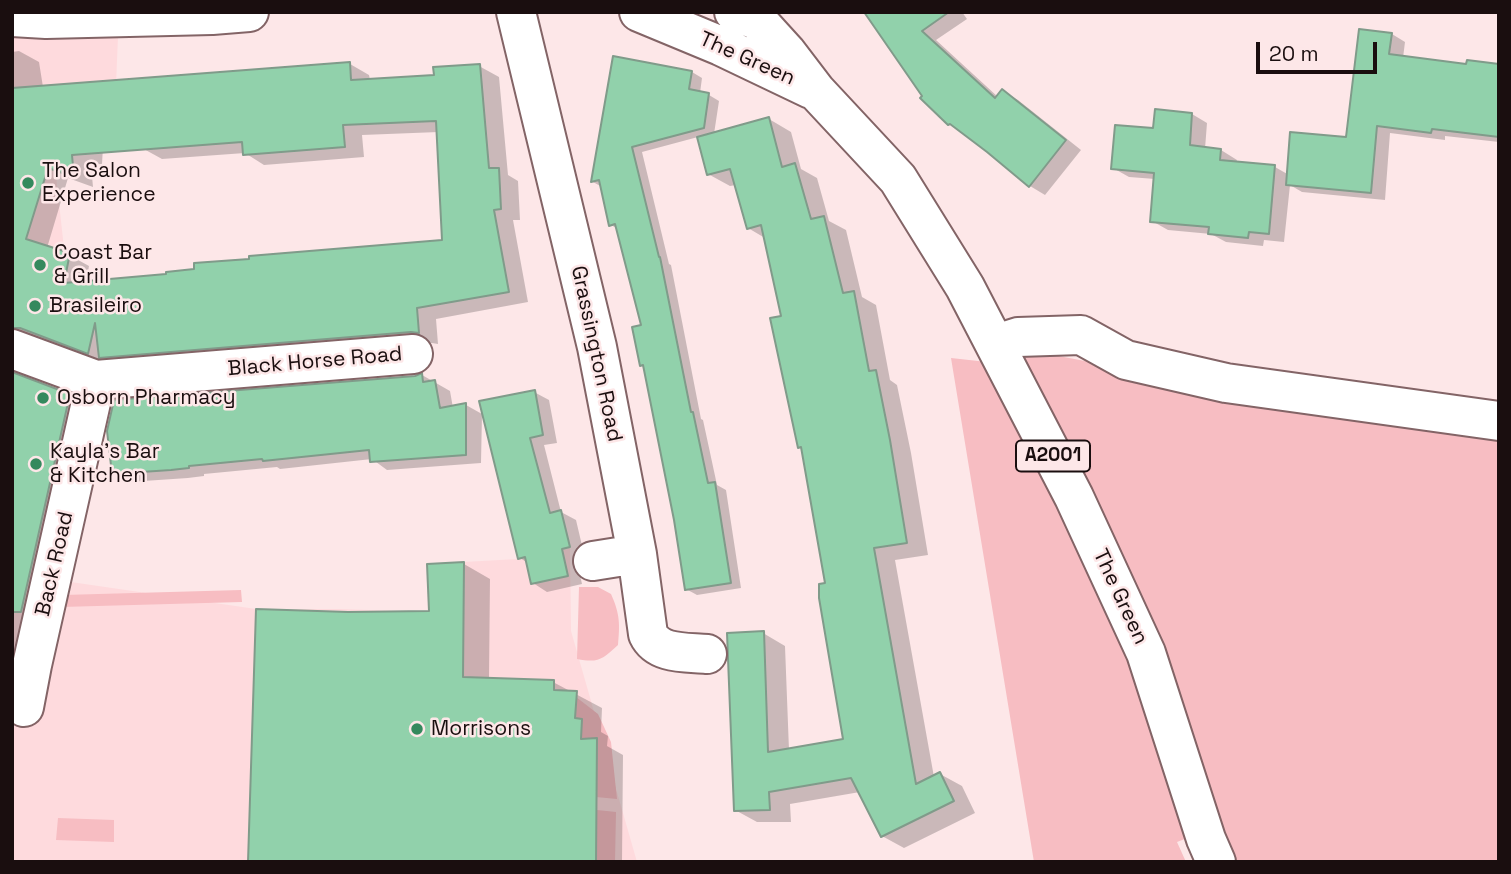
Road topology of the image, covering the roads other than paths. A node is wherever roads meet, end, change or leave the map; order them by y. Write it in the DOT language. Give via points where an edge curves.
graph roads {
  1 [pos="248,12"];
  2 [pos="516,12"];
  3 [pos="639,12"];
  4 [pos="734,12"];
  5 [pos="12,17"];
  6 [pos="816,91"];
  7 [pos="996,344"];
  8 [pos="12,349"];
  9 [pos="414,354"];
  10 [pos="96,380"];
  11 [pos="1499,421"];
  12 [pos="637,554"];
  13 [pos="593,561"];
  14 [pos="707,654"];
  15 [pos="24,707"];
  16 [pos="1216,862"];
  1 -- 5 [label="street"];
  2 -- 12 [label="street, Grassington Road" via="597,347"];
  3 -- 6 [label="street, The Green / A2001"];
  4 -- 6 [label="street, The Green / A2001" via="757,20"];
  6 -- 7 [label="street, The Green / A2001" via="898,179"];
  7 -- 11 [label="street" via="1018,337 1081,335 1126,360 1226,383"];
  7 -- 16 [label="street, The Green / A2001" via="1146,653"];
  8 -- 10 [label="street, Black Horse Road"];
  9 -- 10 [label="street, Black Horse Road"];
  10 -- 15 [label="street, Back Road"];
  12 -- 13 [label="street"];
  12 -- 14 [label="street, Grassington Road" via="652,642 660,648"];
}
